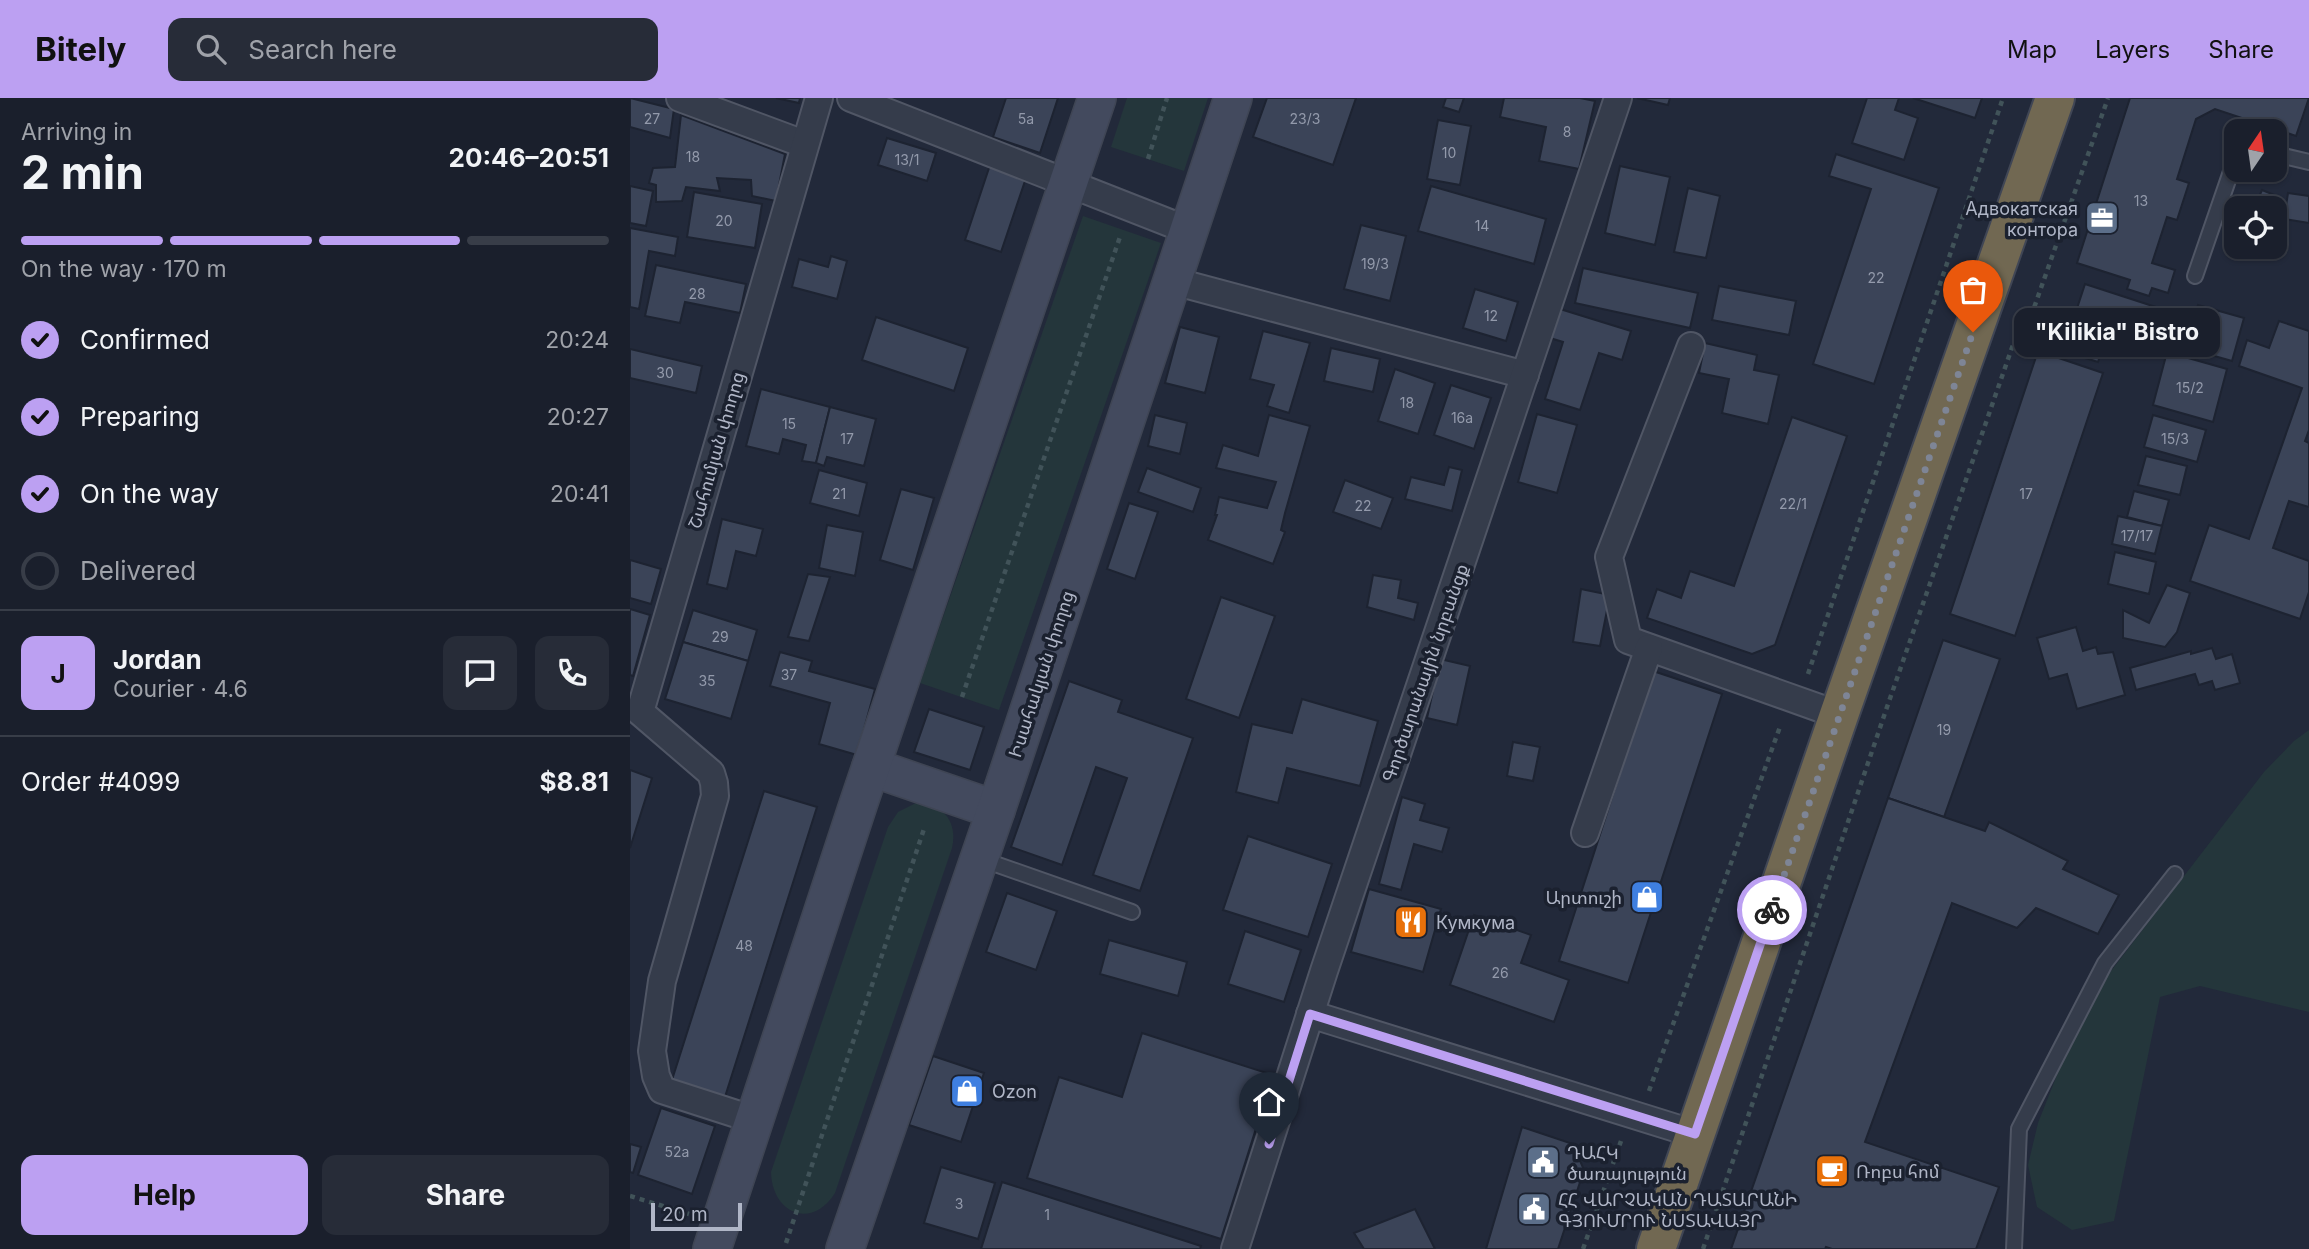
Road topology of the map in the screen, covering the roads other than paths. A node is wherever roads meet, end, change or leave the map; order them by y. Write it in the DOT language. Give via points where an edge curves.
graph roads {
  1 [pos="680,98"];
  2 [pos="819,98"];
  3 [pos="851,98"];
  4 [pos="1097,98"];
  5 [pos="1233,98"];
  6 [pos="1618,98"];
  7 [pos="2055,98"];
  8 [pos="804,144"];
  9 [pos="2287,157"];
  10 [pos="2309,162"];
  11 [pos="2227,182"];
  12 [pos="1069,183"];
  13 [pos="1190,231"];
  14 [pos="2194,276"];
  15 [pos="1173,281"];
  16 [pos="1691,346"];
  17 [pos="1525,375"];
  18 [pos="1649,648"];
  19 [pos="1839,715"];
  20 [pos="871,767"];
  21 [pos="996,810"];
  22 [pos="1585,834"];
  23 [pos="979,859"];
  24 [pos="2175,874"];
  25 [pos="1132,912"];
  26 [pos="1310,1014"];
  27 [pos="755,1119"];
  28 [pos="1695,1134"];
  29 [pos="712,1249"];
  30 [pos="845,1249"];
  31 [pos="1235,1249"];
  32 [pos="1656,1249"];
  33 [pos="2014,1249"];
  1 -- 8 [label="street"];
  2 -- 8 [label="street, Շահումյան փողոց"];
  3 -- 12 [label="street"];
  4 -- 12 [label="street"];
  5 -- 13 [label="street, Իսահակյան փողոց"];
  6 -- 17 [label="street, Գործարանային նրբանցք"];
  7 -- 19 [label="highway"];
  8 -- 27 [label="street, Շահումյան փողոց" via="640,712 710,773 715,783 662,981 652,1051 656,1076 662,1090"];
  9 -- 10 [label="lane"];
  11 -- 14 [label="lane"];
  12 -- 13 [label="street"];
  12 -- 20 [label="street"];
  13 -- 15 [label="street, Իսահակյան փողոց"];
  15 -- 17 [label="street"];
  15 -- 21 [label="street, Իսահակյան փողոց"];
  16 -- 18 [label="street" via="1609,557 1628,640"];
  17 -- 26 [label="street, Գործարանային նրբանցք"];
  18 -- 19 [label="street"];
  18 -- 22 [label="street"];
  19 -- 28 [label="highway"];
  20 -- 21 [label="street"];
  20 -- 27 [label="street"];
  21 -- 23 [label="street, Իսահակյան փողոց"];
  23 -- 25 [label="lane"];
  23 -- 30 [label="street, Իսահակյան փողոց"];
  24 -- 33 [label="lane" via="2105,963 2019,1129"];
  26 -- 28 [label="street"];
  26 -- 31 [label="street, Գործարանային նրբանցք"];
  27 -- 29 [label="street"];
  28 -- 32 [label="highway"];
}
